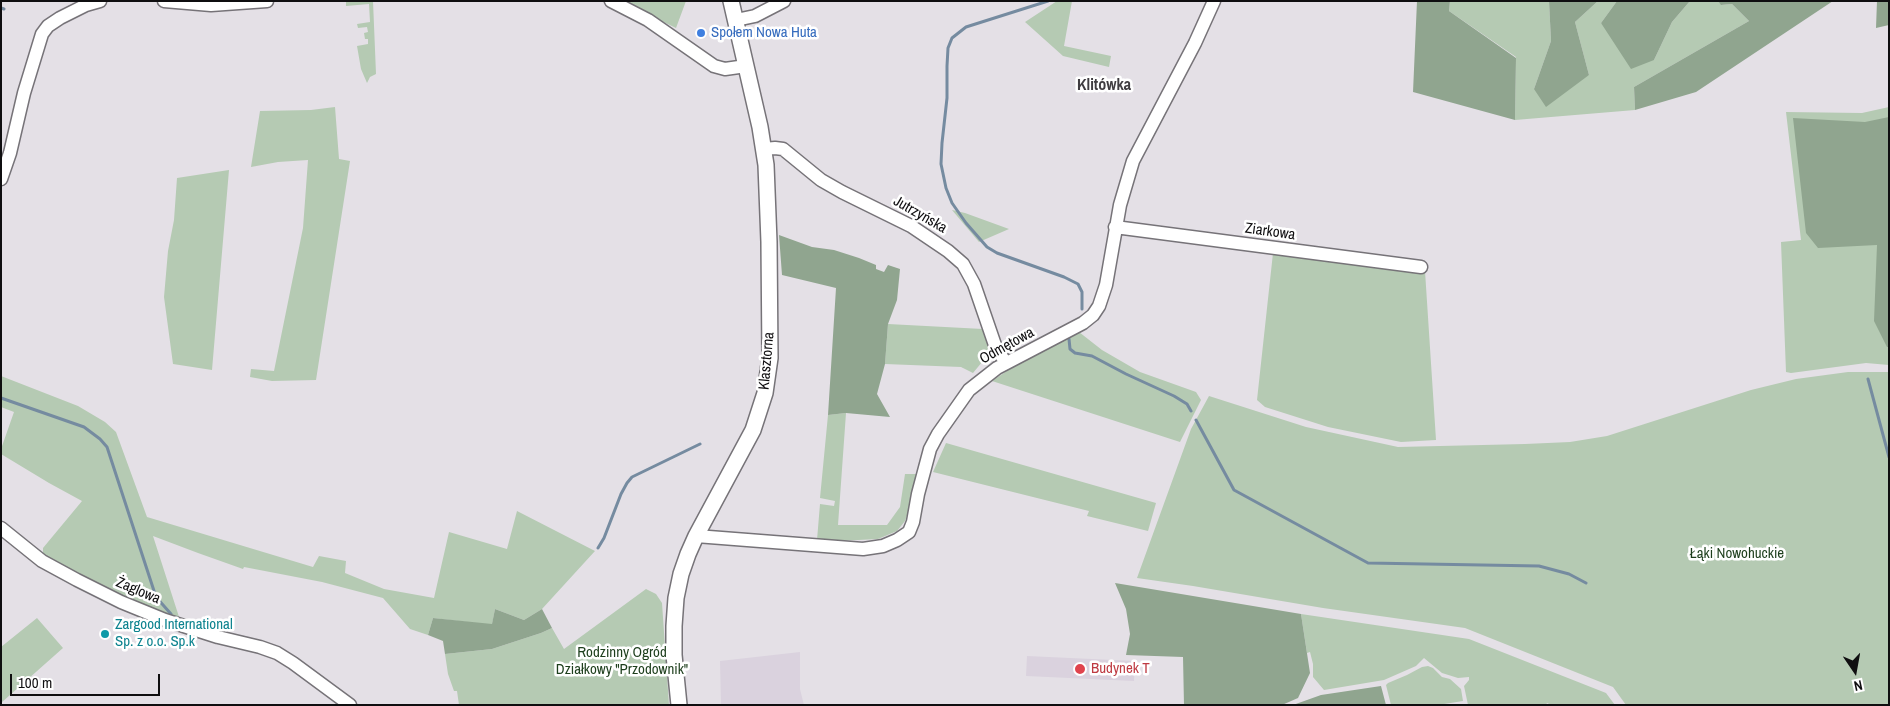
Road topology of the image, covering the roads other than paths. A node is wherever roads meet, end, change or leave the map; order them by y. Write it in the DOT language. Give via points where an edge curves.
graph roads {
  1 [pos="100,1"];
  2 [pos="164,1"];
  3 [pos="267,1"];
  4 [pos="611,1"];
  5 [pos="731,1"];
  6 [pos="784,1"];
  7 [pos="1214,1"];
  8 [pos="736,20"];
  9 [pos="746,66"];
  10 [pos="764,149"];
  11 [pos="1,179"];
  12 [pos="1115,228"];
  13 [pos="1420,267"];
  14 [pos="1006,363"];
  15 [pos="1,528"];
  16 [pos="696,536"];
  17 [pos="350,705"];
  18 [pos="679,705"];
  1 -- 11 [label="street" via="60,18 42,34"];
  2 -- 3 [label="street" via="211,5"];
  4 -- 9 [label="street" via="648,20 714,66 725,70"];
  5 -- 8 [label="street, Klasztorna"];
  6 -- 8 [label="street" via="755,16"];
  7 -- 12 [label="street, Odmętowa" via="1136,154"];
  8 -- 9 [label="street, Klasztorna"];
  9 -- 10 [label="street, Klasztorna"];
  10 -- 14 [label="street, Jutrzyńska" via="783,150 821,180 912,226 963,264 974,284 996,348"];
  10 -- 16 [label="street, Klasztorna" via="770,313 767,382 750,438"];
  12 -- 13 [label="street, Ziarkowa"];
  12 -- 14 [label="street, Odmętowa" via="1104,292 1093,315"];
  14 -- 16 [label="street, Odmętowa" via="968,390 938,434 926,458 911,528 897,540 873,548 851,548"];
  15 -- 17 [label="street, Żaglowa" via="42,561 121,602 191,629 277,653"];
  16 -- 18 [label="street, Klasztorna" via="682,574 674,613"];
}
